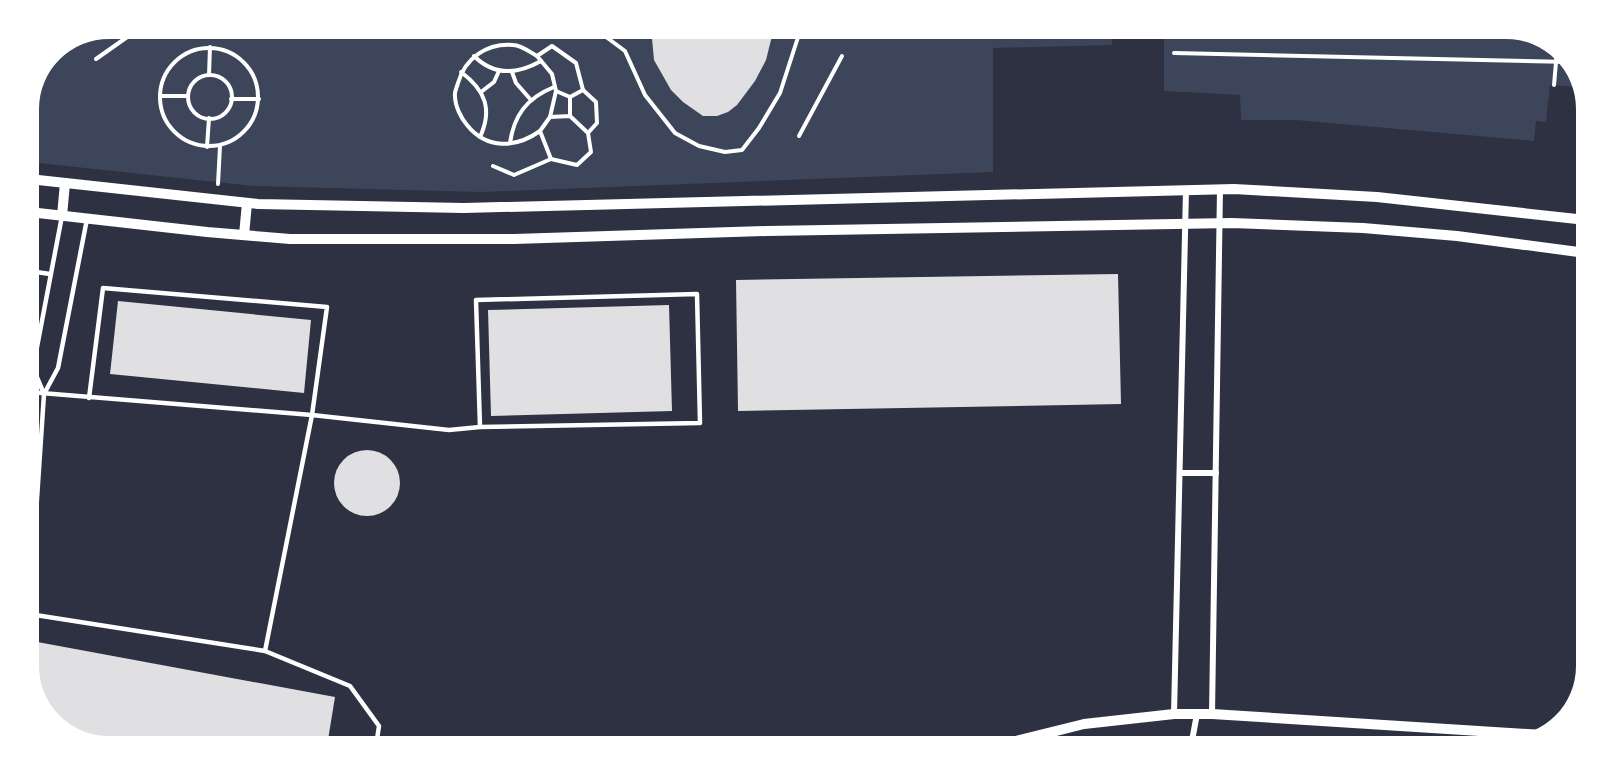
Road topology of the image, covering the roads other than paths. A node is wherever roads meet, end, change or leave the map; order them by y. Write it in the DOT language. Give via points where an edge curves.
graph roads {
  1 [pos="39,180"];
  2 [pos="65,183"];
  3 [pos="1220,189"];
  4 [pos="1186,190"];
  5 [pos="247,203"];
  6 [pos="39,213"];
  7 [pos="62,216"];
  8 [pos="87,219"];
  9 [pos="1576,219"];
  10 [pos="1185,222"];
  11 [pos="1220,223"];
  12 [pos="244,236"];
  13 [pos="1576,252"];
  14 [pos="39,272"];
  15 [pos="50,274"];
  16 [pos="39,335"];
  17 [pos="39,382"];
  18 [pos="39,393"];
  19 [pos="44,394"];
  20 [pos="89,398"];
  21 [pos="312,415"];
  22 [pos="480,427"];
  23 [pos="39,467"];
  24 [pos="1181,473"];
  25 [pos="1216,473"];
  26 [pos="39,616"];
  27 [pos="265,651"];
  28 [pos="1174,714"];
  29 [pos="1197,714"];
  30 [pos="1212,714"];
  31 [pos="1524,734"];
  32 [pos="378,736"];
  33 [pos="1046,736"];
  34 [pos="1193,736"];
  1 -- 2 [label="street"];
  2 -- 5 [label="street"];
  2 -- 7 [label="street"];
  3 -- 4 [label="street"];
  3 -- 9 [label="street" via="1377,197"];
  3 -- 11 [label="street"];
  4 -- 5 [label="street" via="464,208"];
  4 -- 10 [label="street"];
  5 -- 12 [label="street"];
  6 -- 7 [label="street"];
  7 -- 8 [label="street"];
  7 -- 15 [label="lane"];
  8 -- 12 [label="street"];
  8 -- 19 [label="lane" via="58,369"];
  10 -- 11 [label="street"];
  10 -- 12 [label="street" via="514,239"];
  10 -- 24 [label="street"];
  11 -- 13 [label="street" via="1363,228"];
  11 -- 25 [label="street"];
  14 -- 15 [label="lane"];
  15 -- 16 [label="lane"];
  17 -- 19 [label="lane"];
  18 -- 19 [label="lane"];
  19 -- 20 [label="lane"];
  19 -- 23 [label="lane"];
  20 -- 21 [label="lane"];
  20 -- 21 [label="lane" via="104,288 327,307"];
  21 -- 22 [label="lane" via="449,430"];
  21 -- 27 [label="lane"];
  22 -- 22 [label="lane" via="700,423 697,294 476,300"];
  24 -- 25 [label="street"];
  24 -- 28 [label="street"];
  25 -- 30 [label="street"];
  26 -- 27 [label="lane"];
  27 -- 32 [label="lane" via="350,686 379,726"];
  28 -- 29 [label="street"];
  28 -- 33 [label="street" via="1084,724"];
  29 -- 30 [label="street"];
  29 -- 34 [label="street"];
  30 -- 31 [label="street"];
}
